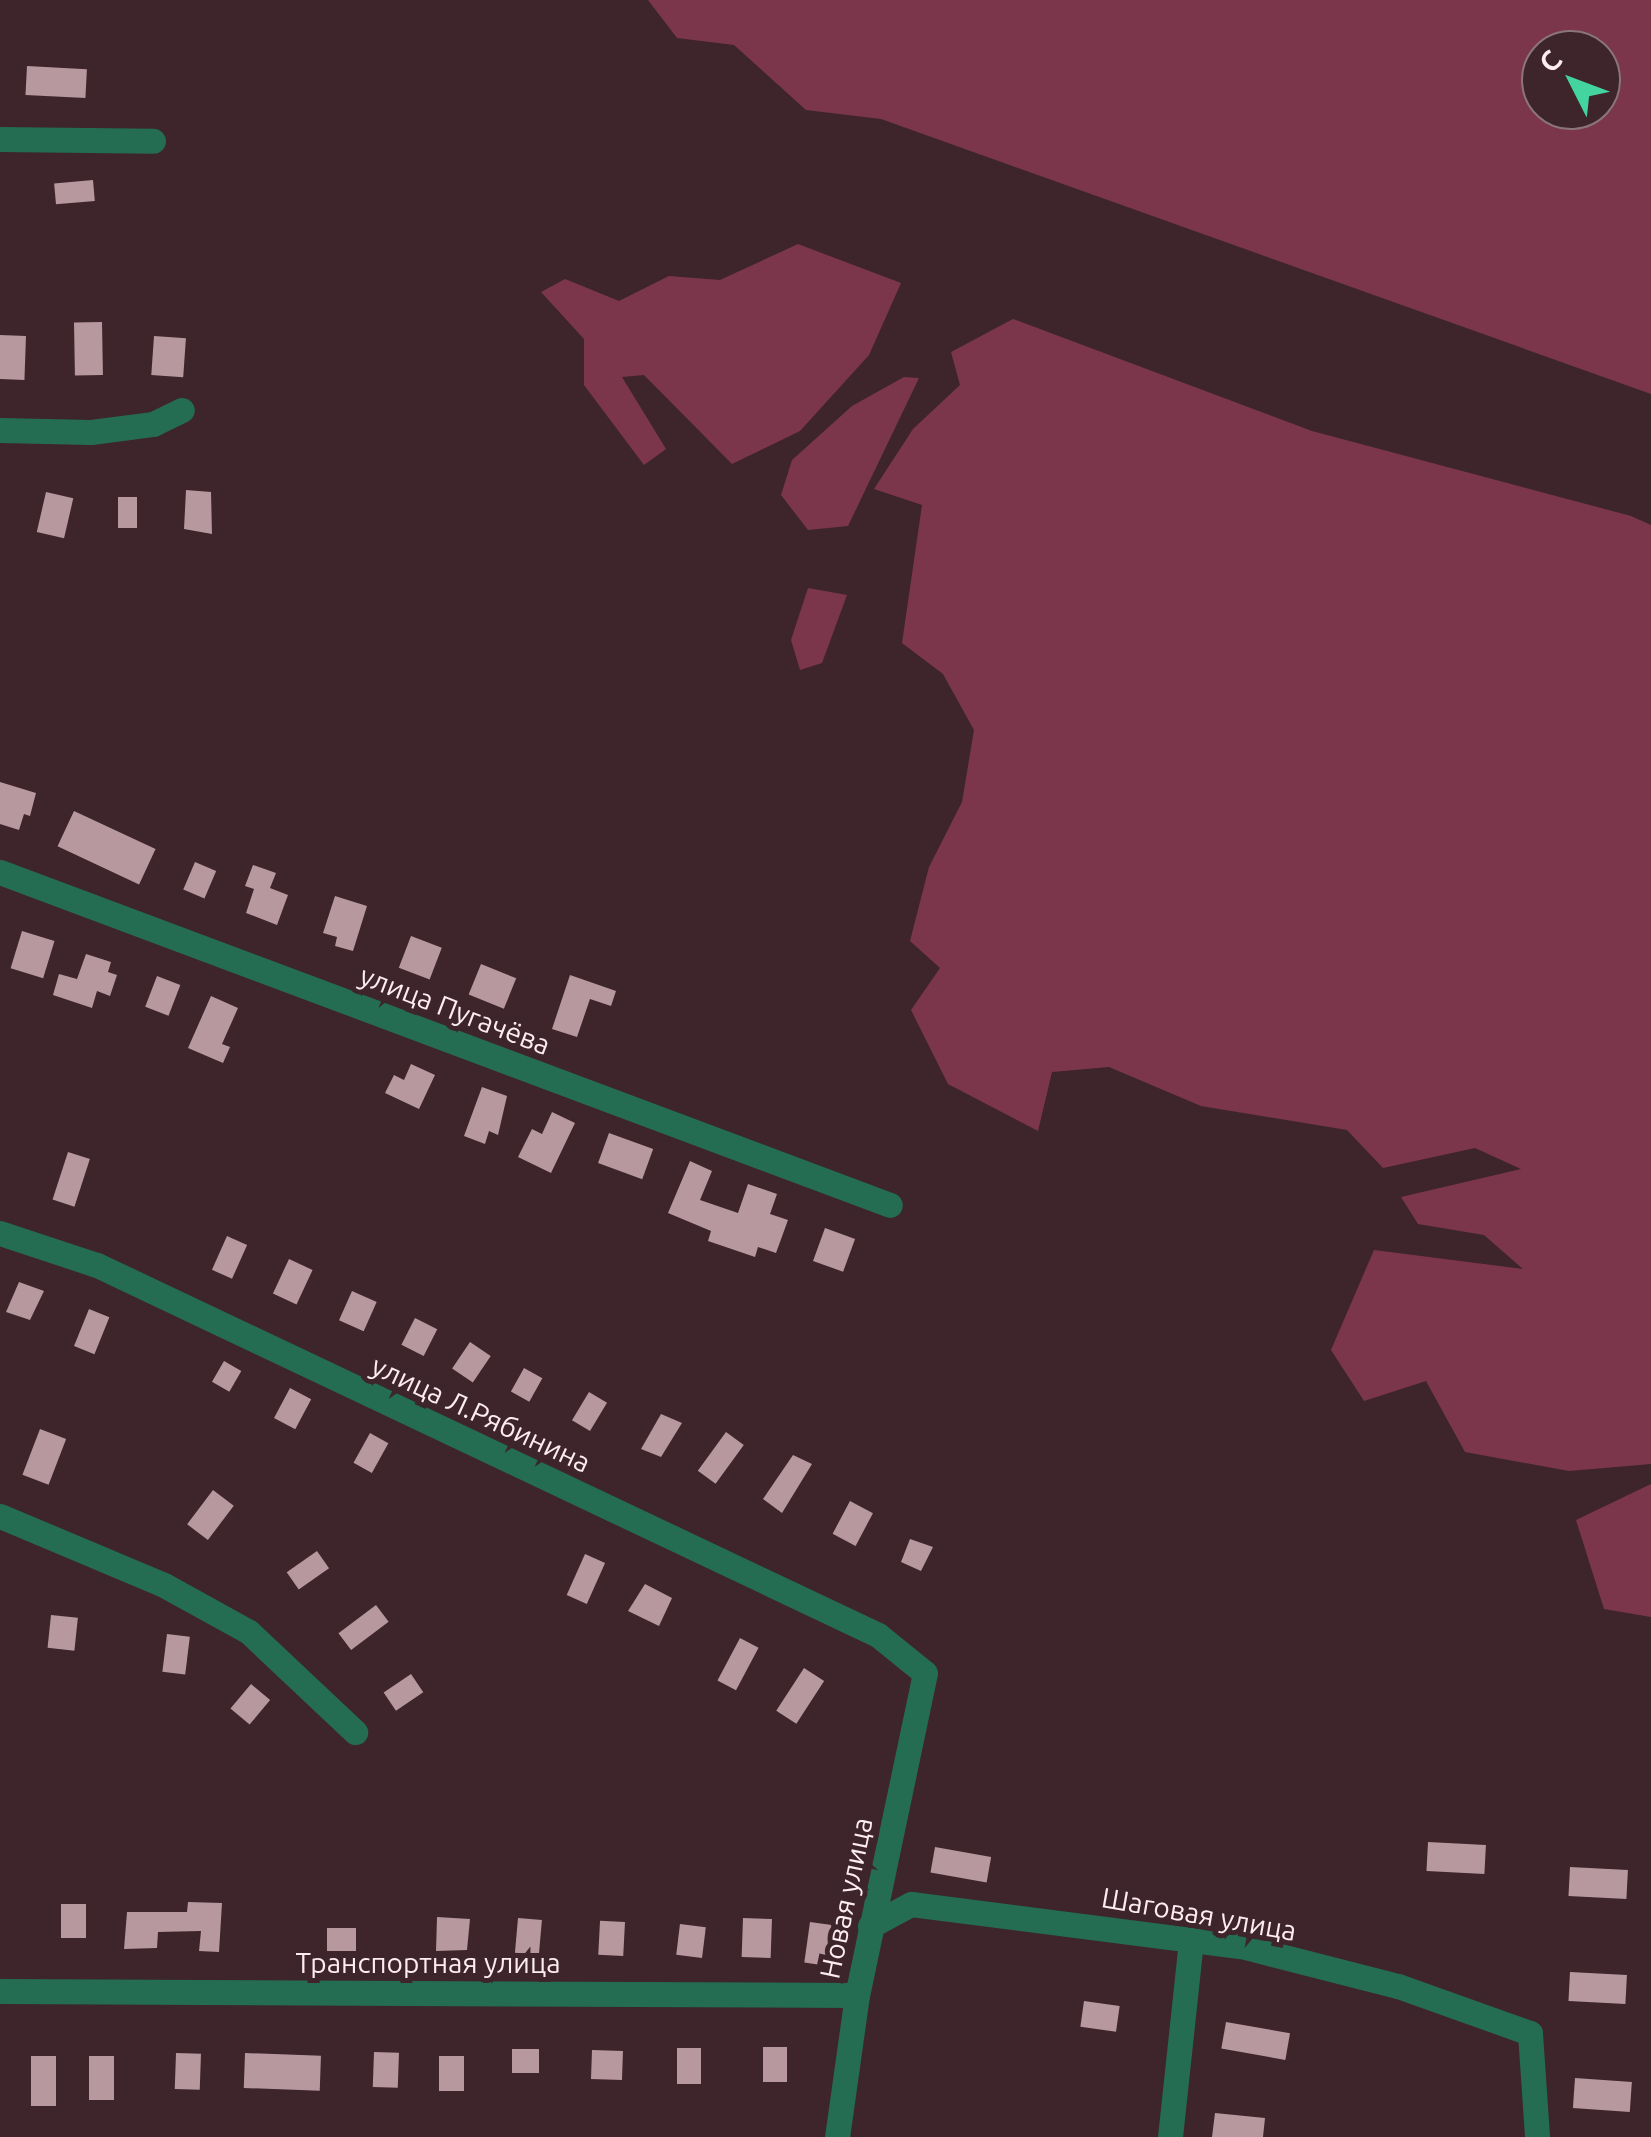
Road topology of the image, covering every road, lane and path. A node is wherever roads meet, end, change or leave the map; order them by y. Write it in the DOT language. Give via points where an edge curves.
graph roads {
  1 [pos="0,139"];
  2 [pos="153,140"];
  3 [pos="182,410"];
  4 [pos="0,430"];
  5 [pos="0,872"];
  6 [pos="890,1204"];
  7 [pos="0,1234"];
  8 [pos="0,1516"];
  9 [pos="925,1673"];
  10 [pos="354,1732"];
  11 [pos="870,1926"];
  12 [pos="1192,1941"];
  13 [pos="0,1991"];
  14 [pos="857,1995"];
  15 [pos="836,2137"];
  16 [pos="1170,2137"];
  17 [pos="1537,2137"];
  1 -- 2 [label="street"];
  3 -- 4 [label="street" via="153,424 91,432"];
  5 -- 6 [label="street, улица Пугачёва"];
  7 -- 9 [label="street, улица Л.Рябинина" via="97,1265 878,1635"];
  8 -- 10 [label="street" via="164,1585 249,1632"];
  9 -- 11 [label="street, Новая улица"];
  11 -- 12 [label="street, Шаговая улица" via="911,1904"];
  11 -- 14 [label="street, Новая улица"];
  12 -- 16 [label="street"];
  12 -- 17 [label="street, Шаговая улица" via="1240,1946 1398,1986 1530,2033"];
  13 -- 14 [label="street, Транспортная улица"];
  14 -- 15 [label="street, Новая улица"];
}
